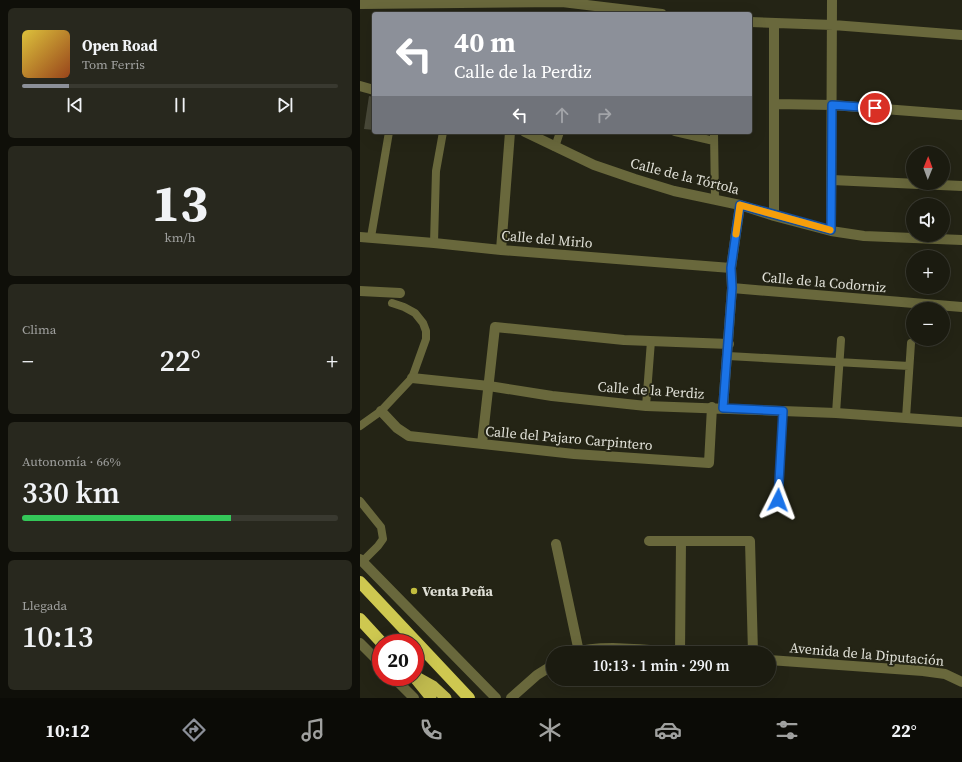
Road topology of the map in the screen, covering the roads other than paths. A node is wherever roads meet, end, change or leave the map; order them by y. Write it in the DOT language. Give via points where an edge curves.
graph roads {
  1 [pos="832,0"];
  2 [pos="562,1"];
  3 [pos="360,4"];
  4 [pos="647,12"];
  5 [pos="752,22"];
  6 [pos="774,24"];
  7 [pos="833,25"];
  8 [pos="962,35"];
  9 [pos="360,86"];
  10 [pos="372,89"];
  11 [pos="775,104"];
  12 [pos="832,105"];
  13 [pos="962,115"];
  14 [pos="389,134"];
  15 [pos="443,134"];
  16 [pos="510,134"];
  17 [pos="529,134"];
  18 [pos="559,134"];
  19 [pos="684,134"];
  20 [pos="714,134"];
  21 [pos="714,141"];
  22 [pos="555,147"];
  23 [pos="832,180"];
  24 [pos="962,186"];
  25 [pos="714,199"];
  26 [pos="740,205"];
  27 [pos="774,216"];
  28 [pos="831,230"];
  29 [pos="360,237"];
  30 [pos="371,237"];
  31 [pos="962,240"];
  32 [pos="434,242"];
  33 [pos="501,250"];
  34 [pos="731,268"];
  35 [pos="732,288"];
  36 [pos="360,291"];
  37 [pos="400,293"];
  38 [pos="392,304"];
  39 [pos="962,307"];
  40 [pos="842,340"];
  41 [pos="651,341"];
  42 [pos="729,344"];
  43 [pos="911,346"];
  44 [pos="728,356"];
  45 [pos="840,362"];
  46 [pos="909,366"];
  47 [pos="412,378"];
  48 [pos="489,386"];
  49 [pos="646,406"];
  50 [pos="712,407"];
  51 [pos="723,408"];
  52 [pos="380,411"];
  53 [pos="783,411"];
  54 [pos="836,413"];
  55 [pos="906,418"];
  56 [pos="962,422"];
  57 [pos="360,426"];
  58 [pos="482,444"];
  59 [pos="778,500"];
  60 [pos="360,501"];
  61 [pos="649,541"];
  62 [pos="681,541"];
  63 [pos="556,544"];
  64 [pos="361,561"];
  65 [pos="360,582"];
  66 [pos="360,619"];
  67 [pos="374,634"];
  68 [pos="360,643"];
  69 [pos="577,646"];
  70 [pos="680,646"];
  71 [pos="753,646"];
  72 [pos="372,655"];
  73 [pos="776,660"];
  74 [pos="546,669"];
  75 [pos="424,682"];
  76 [pos="962,682"];
  77 [pos="400,686"];
  78 [pos="421,686"];
  79 [pos="409,697"];
  80 [pos="431,698"];
  81 [pos="446,698"];
  82 [pos="469,698"];
  83 [pos="496,698"];
  84 [pos="511,698"];
  1 -- 7 [label="street"];
  2 -- 3 [label="street"];
  2 -- 4 [label="street"];
  5 -- 6 [label="street"];
  6 -- 7 [label="street"];
  6 -- 11 [label="street"];
  7 -- 8 [label="street"];
  7 -- 12 [label="street"];
  9 -- 10 [label="street"];
  11 -- 12 [label="street"];
  11 -- 27 [label="street"];
  12 -- 13 [label="street"];
  12 -- 23 [label="street"];
  14 -- 30 [label="lane"];
  15 -- 32 [label="lane" via="436,171"];
  16 -- 33 [label="street"];
  17 -- 22 [label="street, Calle de la Tórtola"];
  18 -- 22 [label="lane"];
  19 -- 21 [label="lane"];
  20 -- 21 [label="lane"];
  21 -- 25 [label="lane"];
  22 -- 25 [label="street, Calle de la Tórtola" via="635,180"];
  23 -- 24 [label="street"];
  23 -- 28 [label="street"];
  25 -- 26 [label="street, Calle de la Tórtola"];
  26 -- 27 [label="street, Calle de la Tórtola"];
  26 -- 34 [label="street"];
  27 -- 28 [label="street, Calle de la Tórtola"];
  28 -- 31 [label="street, Calle de la Tórtola" via="864,236"];
  29 -- 30 [label="street, Calle del Mirlo"];
  30 -- 32 [label="street, Calle del Mirlo"];
  32 -- 33 [label="street, Calle del Mirlo"];
  33 -- 34 [label="street, Calle del Mirlo"];
  34 -- 35 [label="street"];
  35 -- 39 [label="street, Calle de la Codorniz"];
  35 -- 42 [label="street"];
  36 -- 37 [label="street"];
  38 -- 47 [label="lane" via="404,306 415,314 426,331 426,339"];
  40 -- 45 [label="lane"];
  41 -- 42 [label="street"];
  41 -- 48 [label="street" via="495,327"];
  41 -- 49 [label="lane"];
  42 -- 44 [label="street"];
  43 -- 46 [label="lane"];
  44 -- 45 [label="lane"];
  44 -- 51 [label="street"];
  45 -- 46 [label="lane"];
  45 -- 54 [label="lane"];
  46 -- 55 [label="lane"];
  47 -- 48 [label="street, Calle de la Perdiz"];
  47 -- 52 [label="lane"];
  48 -- 49 [label="street, Calle de la Perdiz"];
  48 -- 58 [label="street"];
  49 -- 50 [label="street, Calle de la Perdiz"];
  50 -- 51 [label="street, Calle de la Perdiz"];
  50 -- 58 [label="street, Calle del Pajaro Carpintero" via="709,463 574,454"];
  51 -- 53 [label="street, Calle de la Perdiz"];
  52 -- 57 [label="lane"];
  52 -- 58 [label="street, Calle del Pajaro Carpintero" via="408,436"];
  53 -- 54 [label="street, Calle de la Perdiz"];
  53 -- 59 [label="lane"];
  54 -- 55 [label="street, Calle de la Perdiz"];
  55 -- 56 [label="street, Calle de la Perdiz"];
  60 -- 64 [label="lane" via="381,527 383,539"];
  61 -- 62 [label="street"];
  62 -- 70 [label="street"];
  62 -- 71 [label="street" via="750,541"];
  63 -- 69 [label="street"];
  64 -- 83 [label="street"];
  65 -- 82 [label="highway"];
  66 -- 67 [label="highway"];
  68 -- 72 [label="street"];
  73 -- 76 [label="street, Avenida de la Diputación" via="923,671 945,674"];
  74 -- 84 [label="street"];
  75 -- 81 [label="highway"];
  77 -- 79 [label="street"];
  78 -- 80 [label="highway"];
}
